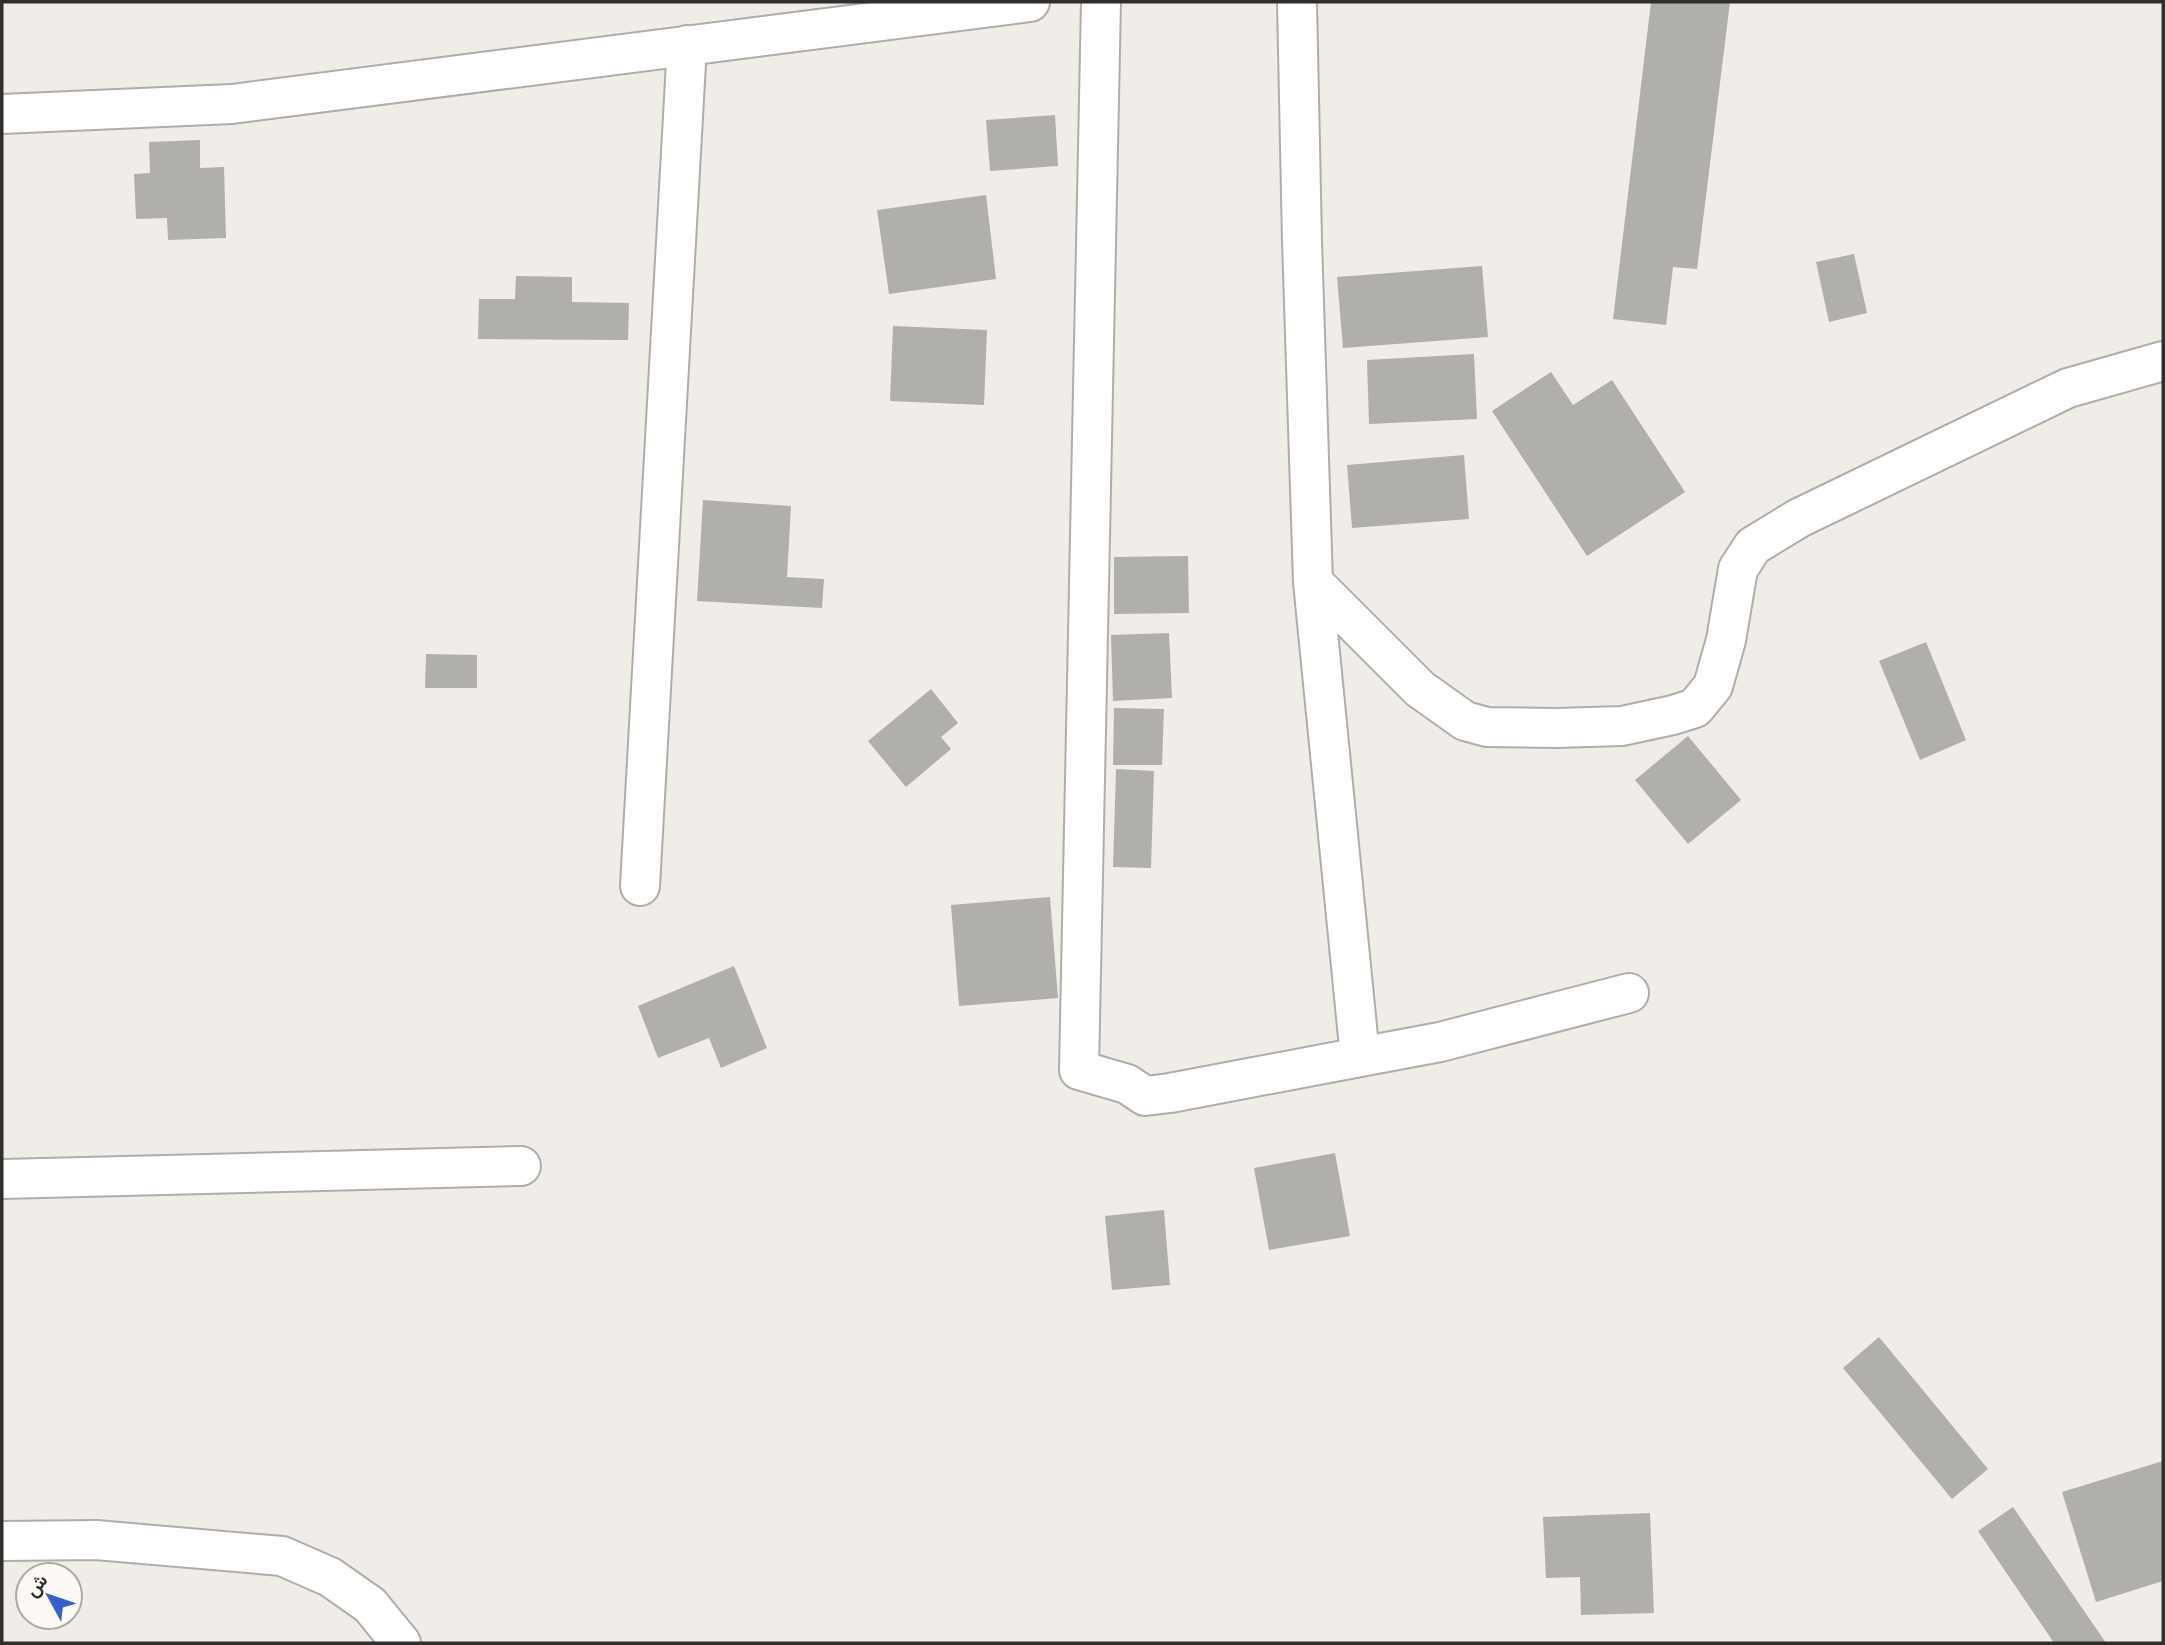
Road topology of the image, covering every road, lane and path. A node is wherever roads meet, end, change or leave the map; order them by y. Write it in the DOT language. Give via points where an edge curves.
graph roads {
  1 [pos="1030,2"];
  2 [pos="1101,2"];
  3 [pos="1297,2"];
  4 [pos="687,45"];
  5 [pos="2,114"];
  6 [pos="2163,361"];
  7 [pos="1312,582"];
  8 [pos="640,886"];
  9 [pos="1629,993"];
  10 [pos="1360,1057"];
  11 [pos="521,1166"];
  12 [pos="2,1179"];
  13 [pos="2,1541"];
  14 [pos="401,1643"];
  1 -- 4 [label="street"];
  2 -- 10 [label="street" via="1079,1070 1127,1084 1145,1096"];
  3 -- 7 [label="street"];
  4 -- 5 [label="street" via="232,104"];
  4 -- 8 [label="street"];
  6 -- 7 [label="street" via="2068,388 1799,518 1753,546 1738,569 1713,686 1695,708 1673,715 1622,726 1569,728 1487,727 1465,721 1420,689"];
  7 -- 10 [label="street"];
  9 -- 10 [label="street" via="1440,1042"];
  11 -- 12 [label="street"];
  13 -- 14 [label="street" via="96,1539 282,1556 330,1577 370,1605"];
}
